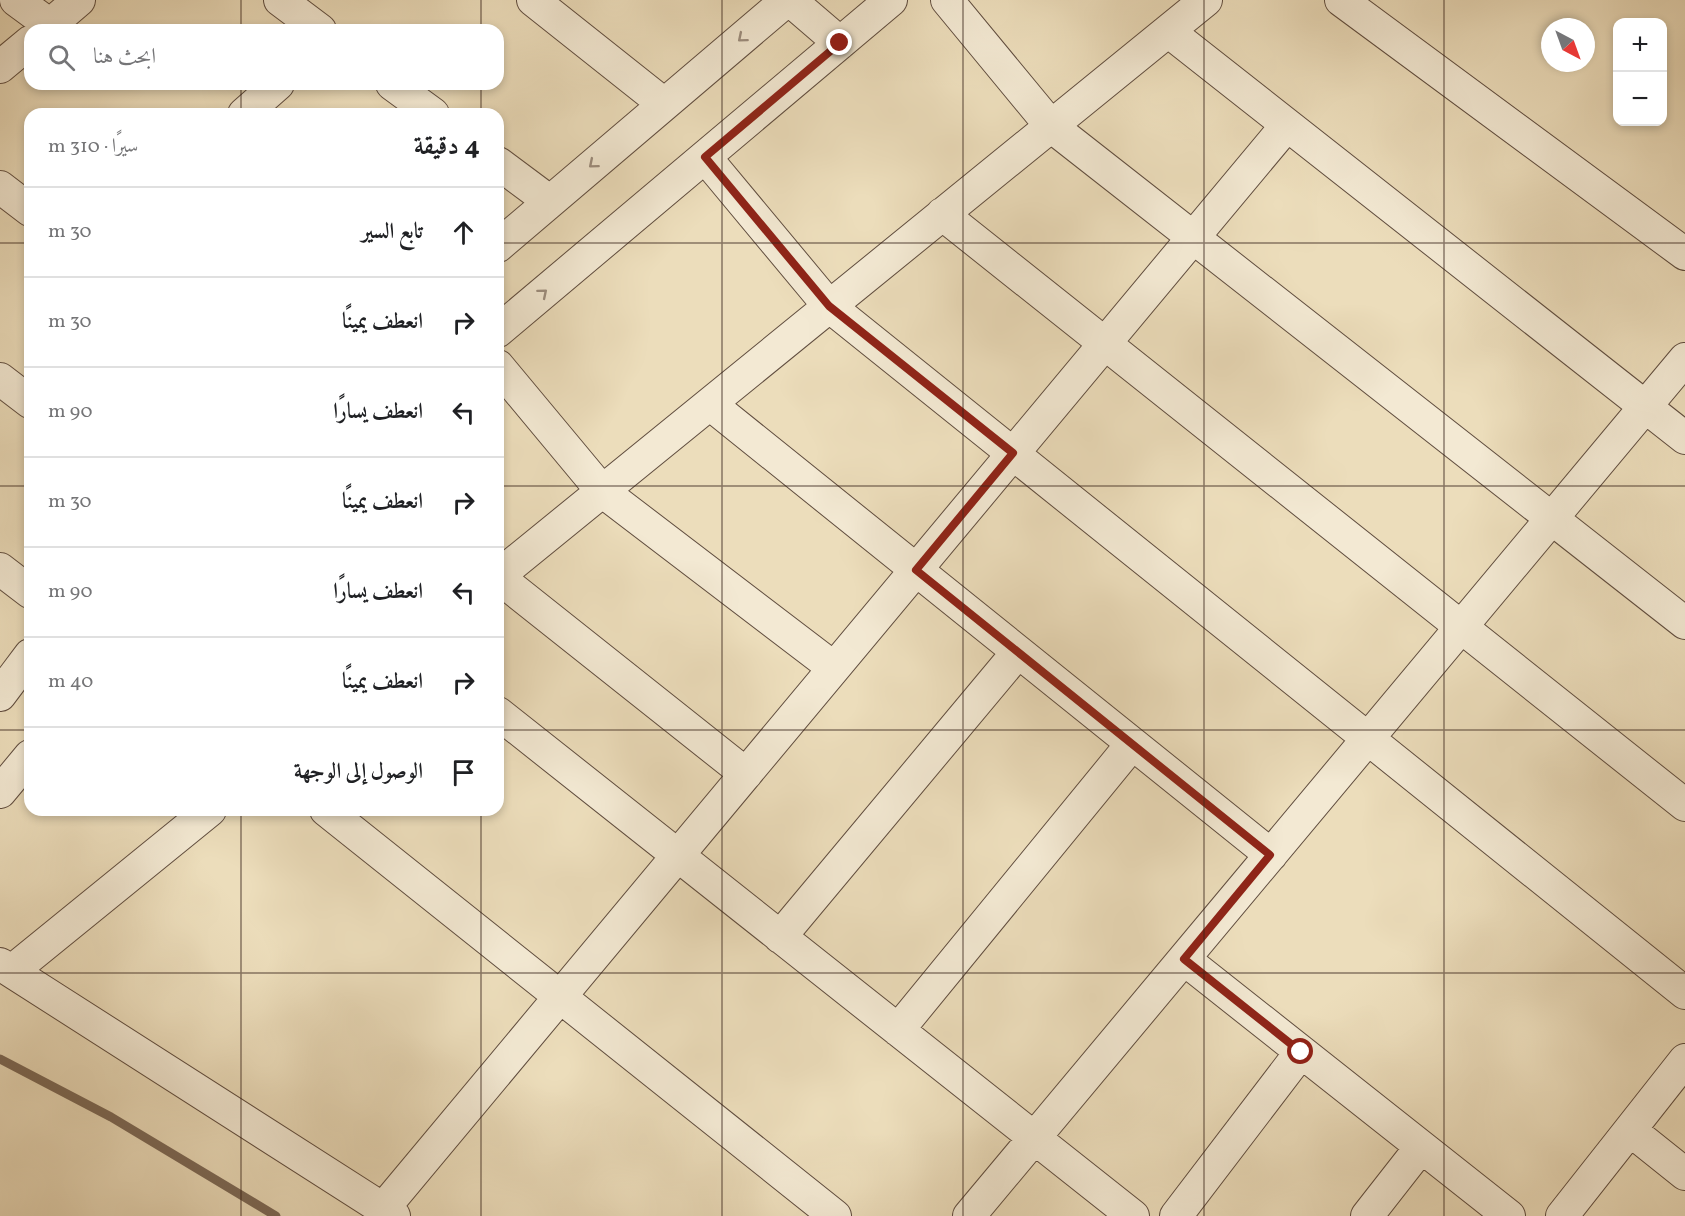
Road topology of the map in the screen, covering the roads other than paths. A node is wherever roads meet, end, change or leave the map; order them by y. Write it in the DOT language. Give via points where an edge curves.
graph roads {
  1 [pos="16,0"];
  2 [pos="79,0"];
  3 [pos="280,0"];
  4 [pos="533,0"];
  5 [pos="788,0"];
  6 [pos="891,0"];
  7 [pos="947,0"];
  8 [pos="1206,0"];
  9 [pos="1341,0"];
  10 [pos="35,24"];
  11 [pos="50,24"];
  12 [pos="312,24"];
  13 [pos="1168,31"];
  14 [pos="840,43"];
  15 [pos="24,47"];
  16 [pos="0,67"];
  17 [pos="271,90"];
  18 [pos="400,90"];
  19 [pos="664,104"];
  20 [pos="251,108"];
  21 [pos="424,108"];
  22 [pos="1287,125"];
  23 [pos="1051,126"];
  24 [pos="705,157"];
  25 [pos="504,167"];
  26 [pos="0,187"];
  27 [pos="549,201"];
  28 [pos="24,205"];
  29 [pos="942,214"];
  30 [pos="1193,238"];
  31 [pos="504,241"];
  32 [pos="1685,254"];
  33 [pos="829,306"];
  34 [pos="504,326"];
  35 [pos="1105,344"];
  36 [pos="1685,359"];
  37 [pos="504,373"];
  38 [pos="0,379"];
  39 [pos="24,397"];
  40 [pos="710,404"];
  41 [pos="1646,406"];
  42 [pos="1685,438"];
  43 [pos="1013,453"];
  44 [pos="602,491"];
  45 [pos="1551,519"];
  46 [pos="0,569"];
  47 [pos="916,570"];
  48 [pos="504,572"];
  49 [pos="504,582"];
  50 [pos="24,587"];
  51 [pos="1685,623"];
  52 [pos="1461,627"];
  53 [pos="1018,652"];
  54 [pos="24,663"];
  55 [pos="834,668"];
  56 [pos="0,695"];
  57 [pos="504,718"];
  58 [pos="1368,739"];
  59 [pos="1132,744"];
  60 [pos="24,763"];
  61 [pos="746,774"];
  62 [pos="0,792"];
  63 [pos="1685,805"];
  64 [pos="202,816"];
  65 [pos="334,816"];
  66 [pos="1270,855"];
  67 [pos="678,856"];
  68 [pos="780,937"];
  69 [pos="1184,959"];
  70 [pos="6,968"];
  71 [pos="1685,993"];
  72 [pos="560,997"];
  73 [pos="898,1030"];
  74 [pos="1301,1052"];
  75 [pos="1685,1060"];
  76 [pos="1630,1130"];
  77 [pos="1034,1138"];
  78 [pos="1421,1147"];
  79 [pos="1685,1174"];
  80 [pos="389,1213"];
  81 [pos="835,1216"];
  82 [pos="969,1216"];
  83 [pos="1133,1216"];
  84 [pos="1176,1216"];
  85 [pos="1367,1216"];
  86 [pos="1509,1216"];
  87 [pos="1562,1216"];
  1 -- 10 [label="street"];
  2 -- 11 [label="street"];
  3 -- 12 [label="street"];
  4 -- 19 [label="street"];
  5 -- 14 [label="street"];
  5 -- 19 [label="street, one-way"];
  6 -- 14 [label="street"];
  7 -- 23 [label="street"];
  8 -- 13 [label="street"];
  9 -- 32 [label="street"];
  13 -- 22 [label="street"];
  13 -- 23 [label="street"];
  14 -- 24 [label="street"];
  15 -- 16 [label="street"];
  17 -- 20 [label="street"];
  18 -- 21 [label="street"];
  19 -- 27 [label="street, one-way"];
  22 -- 30 [label="street"];
  22 -- 41 [label="street"];
  23 -- 29 [label="street"];
  23 -- 30 [label="street"];
  24 -- 33 [label="street"];
  34 -- 24 [label="street, one-way"];
  25 -- 27 [label="street"];
  26 -- 28 [label="street"];
  27 -- 31 [label="street"];
  29 -- 33 [label="street"];
  29 -- 35 [label="street"];
  30 -- 35 [label="street"];
  30 -- 45 [label="street"];
  33 -- 40 [label="street"];
  33 -- 43 [label="street"];
  35 -- 43 [label="street"];
  35 -- 52 [label="street"];
  36 -- 41 [label="street"];
  37 -- 44 [label="street"];
  38 -- 39 [label="street"];
  40 -- 44 [label="street"];
  40 -- 47 [label="street"];
  41 -- 42 [label="street"];
  41 -- 45 [label="street"];
  43 -- 47 [label="street"];
  43 -- 58 [label="street"];
  44 -- 48 [label="street"];
  44 -- 55 [label="street"];
  45 -- 51 [label="street"];
  45 -- 52 [label="street"];
  46 -- 50 [label="street"];
  47 -- 53 [label="street"];
  47 -- 55 [label="street"];
  49 -- 61 [label="street"];
  52 -- 58 [label="street"];
  52 -- 63 [label="street"];
  53 -- 59 [label="street"];
  53 -- 68 [label="street"];
  54 -- 56 [label="street"];
  55 -- 61 [label="street"];
  57 -- 67 [label="street"];
  58 -- 66 [label="street"];
  58 -- 71 [label="street"];
  59 -- 66 [label="street"];
  59 -- 73 [label="street"];
  60 -- 62 [label="street"];
  61 -- 67 [label="street"];
  64 -- 70 [label="street"];
  65 -- 72 [label="street"];
  66 -- 69 [label="street"];
  67 -- 68 [label="street"];
  67 -- 72 [label="street"];
  68 -- 73 [label="street"];
  69 -- 74 [label="street"];
  69 -- 77 [label="street"];
  70 -- 80 [label="street"];
  72 -- 80 [label="street"];
  72 -- 81 [label="street"];
  73 -- 77 [label="street"];
  74 -- 78 [label="street"];
  74 -- 84 [label="street"];
  75 -- 76 [label="street"];
  76 -- 79 [label="street"];
  76 -- 87 [label="street"];
  77 -- 82 [label="street"];
  77 -- 83 [label="street"];
  78 -- 85 [label="street"];
  78 -- 86 [label="street"];
}
